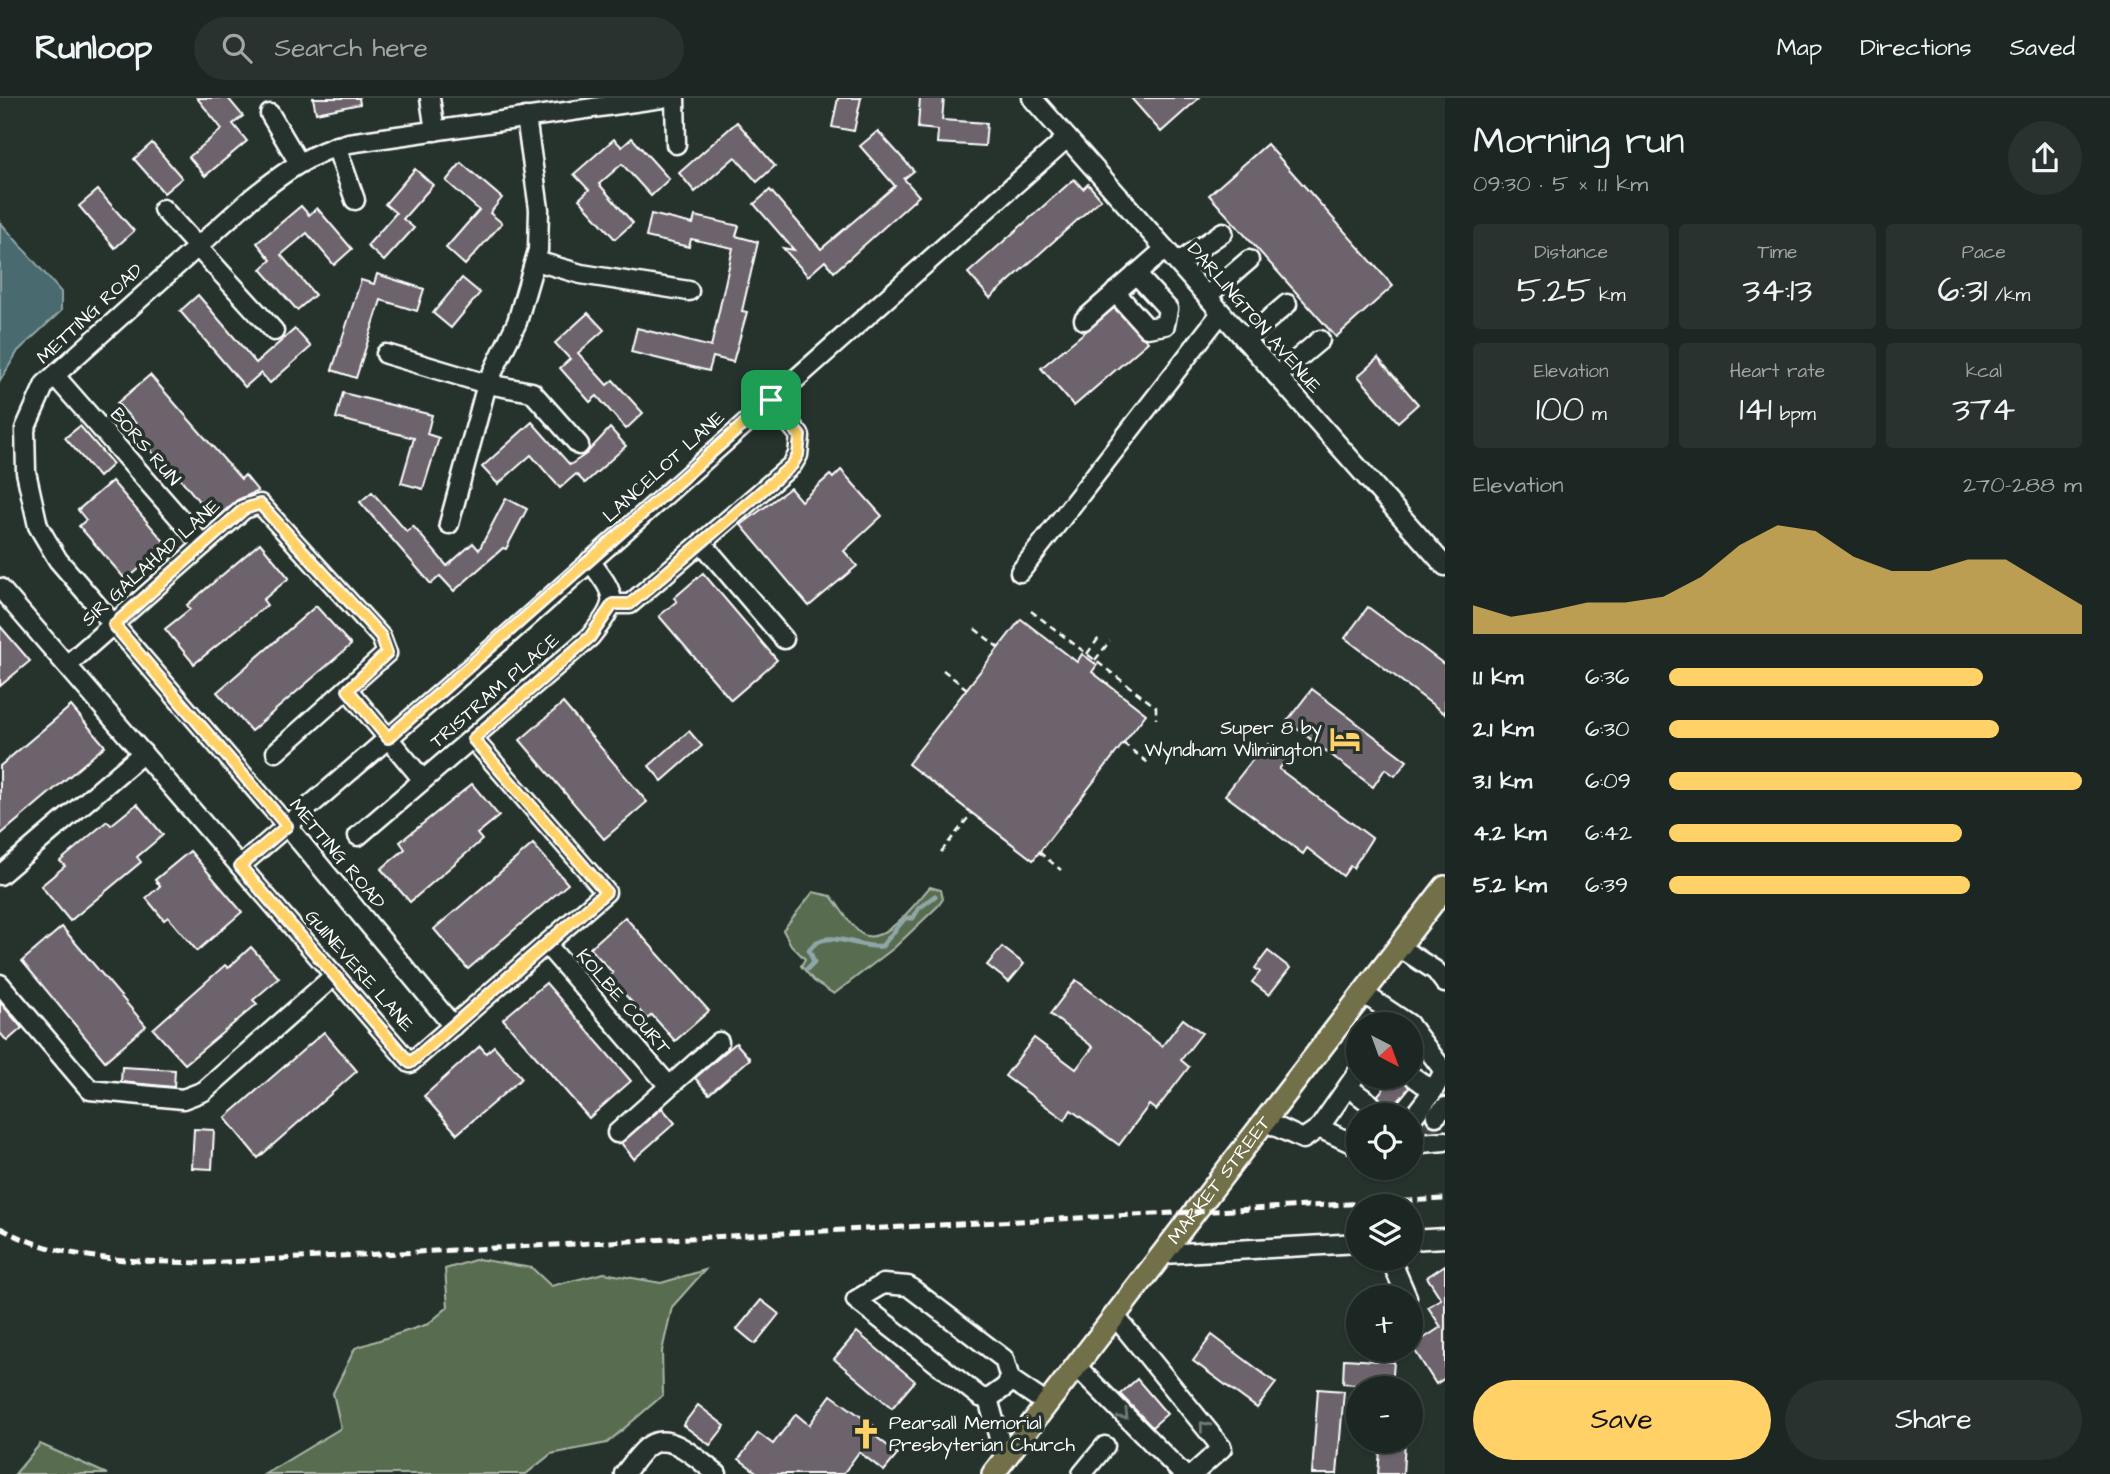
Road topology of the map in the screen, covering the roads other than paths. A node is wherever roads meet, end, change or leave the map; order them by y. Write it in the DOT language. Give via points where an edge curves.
graph roads {
  1 [pos="430,98"];
  2 [pos="662,98"];
  3 [pos="675,98"];
  4 [pos="1032,98"];
  5 [pos="590,103"];
  6 [pos="270,114"];
  7 [pos="526,117"];
  8 [pos="435,131"];
  9 [pos="1067,138"];
  10 [pos="676,144"];
  11 [pos="335,146"];
  12 [pos="299,163"];
  13 [pos="355,200"];
  14 [pos="163,209"];
  15 [pos="1223,232"];
  16 [pos="196,246"];
  17 [pos="1165,248"];
  18 [pos="1249,260"];
  19 [pos="536,261"];
  20 [pos="1178,263"];
  21 [pos="1136,274"];
  22 [pos="689,292"];
  23 [pos="1115,292"];
  24 [pos="1207,296"];
  25 [pos="1287,304"];
  26 [pos="1222,313"];
  27 [pos="1084,320"];
  28 [pos="274,331"];
  29 [pos="1245,340"];
  30 [pos="1320,340"];
  31 [pos="386,354"];
  32 [pos="55,376"];
  33 [pos="1276,376"];
  34 [pos="487,384"];
  35 [pos="771,400"];
  36 [pos="579,445"];
  37 [pos="449,524"];
  38 [pos="702,543"];
  39 [pos="203,545"];
  40 [pos="590,561"];
  41 [pos="1445,566"];
  42 [pos="1020,572"];
  43 [pos="0,588"];
  44 [pos="613,604"];
  45 [pos="114,625"];
  46 [pos="785,639"];
  47 [pos="67,665"];
  48 [pos="348,690"];
  49 [pos="388,738"];
  50 [pos="473,739"];
  51 [pos="276,752"];
  52 [pos="143,753"];
  53 [pos="423,780"];
  54 [pos="287,826"];
  55 [pos="358,836"];
  56 [pos="240,866"];
  57 [pos="0,875"];
  58 [pos="1445,887"];
  59 [pos="546,944"];
  60 [pos="1399,947"];
  61 [pos="335,975"];
  62 [pos="1445,983"];
  63 [pos="0,984"];
  64 [pos="1363,993"];
  65 [pos="1388,1012"];
  66 [pos="453,1026"];
  67 [pos="719,1042"];
  68 [pos="1423,1046"];
  69 [pos="669,1086"];
  70 [pos="1439,1086"];
  71 [pos="1347,1089"];
  72 [pos="1423,1119"];
  73 [pos="1266,1122"];
  74 [pos="1319,1128"];
  75 [pos="617,1133"];
  76 [pos="1423,1137"];
  77 [pos="1346,1140"];
  78 [pos="1445,1141"];
  79 [pos="1445,1238"];
  80 [pos="1423,1239"];
  81 [pos="1346,1244"];
  82 [pos="1163,1254"];
  83 [pos="1115,1316"];
  84 [pos="1076,1366"];
  85 [pos="1010,1379"];
  86 [pos="988,1399"];
  87 [pos="1048,1404"];
  88 [pos="1105,1446"];
  89 [pos="999,1466"];
  90 [pos="624,1474"];
  91 [pos="716,1474"];
  92 [pos="1082,1474"];
  93 [pos="1183,1474"];
  94 [pos="1193,1474"];
  1 -- 8 [label="street"];
  2 -- 5 [label="street, METTING ROAD"];
  3 -- 10 [label="street"];
  4 -- 9 [label="street, DARLINGTON AVENUE"];
  5 -- 7 [label="street, METTING ROAD"];
  6 -- 12 [label="street"];
  7 -- 8 [label="street, METTING ROAD"];
  7 -- 19 [label="street" via="539,209"];
  8 -- 11 [label="street, METTING ROAD"];
  9 -- 17 [label="street, DARLINGTON AVENUE"];
  9 -- 35 [label="street, LANCELOT LANE"];
  11 -- 12 [label="street, METTING ROAD"];
  11 -- 13 [label="street"];
  12 -- 16 [label="street, METTING ROAD"];
  14 -- 16 [label="street"];
  15 -- 20 [label="street"];
  16 -- 28 [label="street"];
  16 -- 32 [label="street, METTING ROAD"];
  17 -- 20 [label="street, DARLINGTON AVENUE"];
  17 -- 21 [label="street"];
  18 -- 24 [label="street"];
  19 -- 22 [label="street" via="580,274"];
  19 -- 34 [label="street" via="517,322"];
  20 -- 24 [label="street, DARLINGTON AVENUE"];
  21 -- 23 [label="street"];
  21 -- 23 [label="street" via="1168,309 1165,325 1147,328"];
  23 -- 27 [label="street"];
  24 -- 26 [label="street, DARLINGTON AVENUE"];
  25 -- 29 [label="street"];
  26 -- 29 [label="street, DARLINGTON AVENUE"];
  26 -- 42 [label="street"];
  29 -- 33 [label="street, DARLINGTON AVENUE"];
  30 -- 33 [label="street"];
  31 -- 34 [label="street"];
  32 -- 39 [label="street, BORS RUN"];
  32 -- 45 [label="street, METTING ROAD" via="45,384 25,429 26,472 38,526 58,560"];
  33 -- 41 [label="street, DARLINGTON AVENUE"];
  34 -- 36 [label="street" via="532,392"];
  34 -- 37 [label="street"];
  35 -- 38 [label="street" via="797,429 798,455"];
  35 -- 40 [label="street, LANCELOT LANE"];
  38 -- 44 [label="street" via="630,604"];
  38 -- 46 [label="street"];
  39 -- 45 [label="street, SIR GALAHAD LANE"];
  39 -- 48 [label="street, SIR GALAHAD LANE" via="244,509 260,504 381,636 387,653"];
  40 -- 44 [label="street" via="612,590"];
  40 -- 49 [label="street, LANCELOT LANE"];
  43 -- 47 [label="street, GUINEVERE LANE"];
  44 -- 50 [label="street, TRISTRAM PLACE" via="590,637"];
  45 -- 47 [label="street, SIR GALAHAD LANE"];
  45 -- 54 [label="street, METTING ROAD"];
  47 -- 52 [label="street, GUINEVERE LANE"];
  48 -- 49 [label="street"];
  48 -- 51 [label="street, SIR GALAHAD LANE"];
  49 -- 53 [label="street"];
  49 -- 54 [label="street, LANCELOT LANE"];
  50 -- 53 [label="street, TRISTRAM PLACE"];
  50 -- 59 [label="street, GUINEVERE LANE" via="606,892"];
  52 -- 56 [label="street, GUINEVERE LANE"];
  52 -- 57 [label="street"];
  53 -- 55 [label="street, TRISTRAM PLACE"];
  54 -- 56 [label="street, LANCELOT LANE"];
  54 -- 66 [label="street, METTING ROAD"];
  56 -- 61 [label="street, GUINEVERE LANE"];
  58 -- 60 [label="main road, MARKET STREET"];
  59 -- 66 [label="street, GUINEVERE LANE"];
  59 -- 69 [label="street, KOLBE COURT"];
  60 -- 62 [label="street" via="1436,971"];
  60 -- 64 [label="main road, MARKET STREET"];
  61 -- 63 [label="street" via="204,1091 183,1099 90,1090"];
  61 -- 66 [label="street, GUINEVERE LANE" via="410,1063"];
  64 -- 65 [label="street"];
  64 -- 73 [label="main road, MARKET STREET"];
  67 -- 69 [label="street"];
  68 -- 70 [label="street" via="1444,1071"];
  69 -- 75 [label="street"];
  70 -- 72 [label="street"];
  71 -- 74 [label="street"];
  73 -- 74 [label="street" via="1303,1139"];
  73 -- 82 [label="main road, MARKET STREET"];
  74 -- 77 [label="street"];
  76 -- 78 [label="street"];
  79 -- 80 [label="street"];
  81 -- 82 [label="street"];
  82 -- 83 [label="main road, MARKET STREET"];
  83 -- 84 [label="main road, MARKET STREET"];
  94 -- 83 [label="street, one-way" via="1222,1448"];
  84 -- 87 [label="main road, MARKET STREET"];
  84 -- 93 [label="street, one-way"];
  85 -- 86 [label="street"];
  85 -- 86 [label="street" via="1004,1359 908,1286 883,1284 856,1300"];
  85 -- 87 [label="street"];
  86 -- 89 [label="street"];
  87 -- 89 [label="main road, MARKET STREET"];
  88 -- 92 [label="street"];
  90 -- 91 [label="street" via="649,1445 664,1440"];
}
